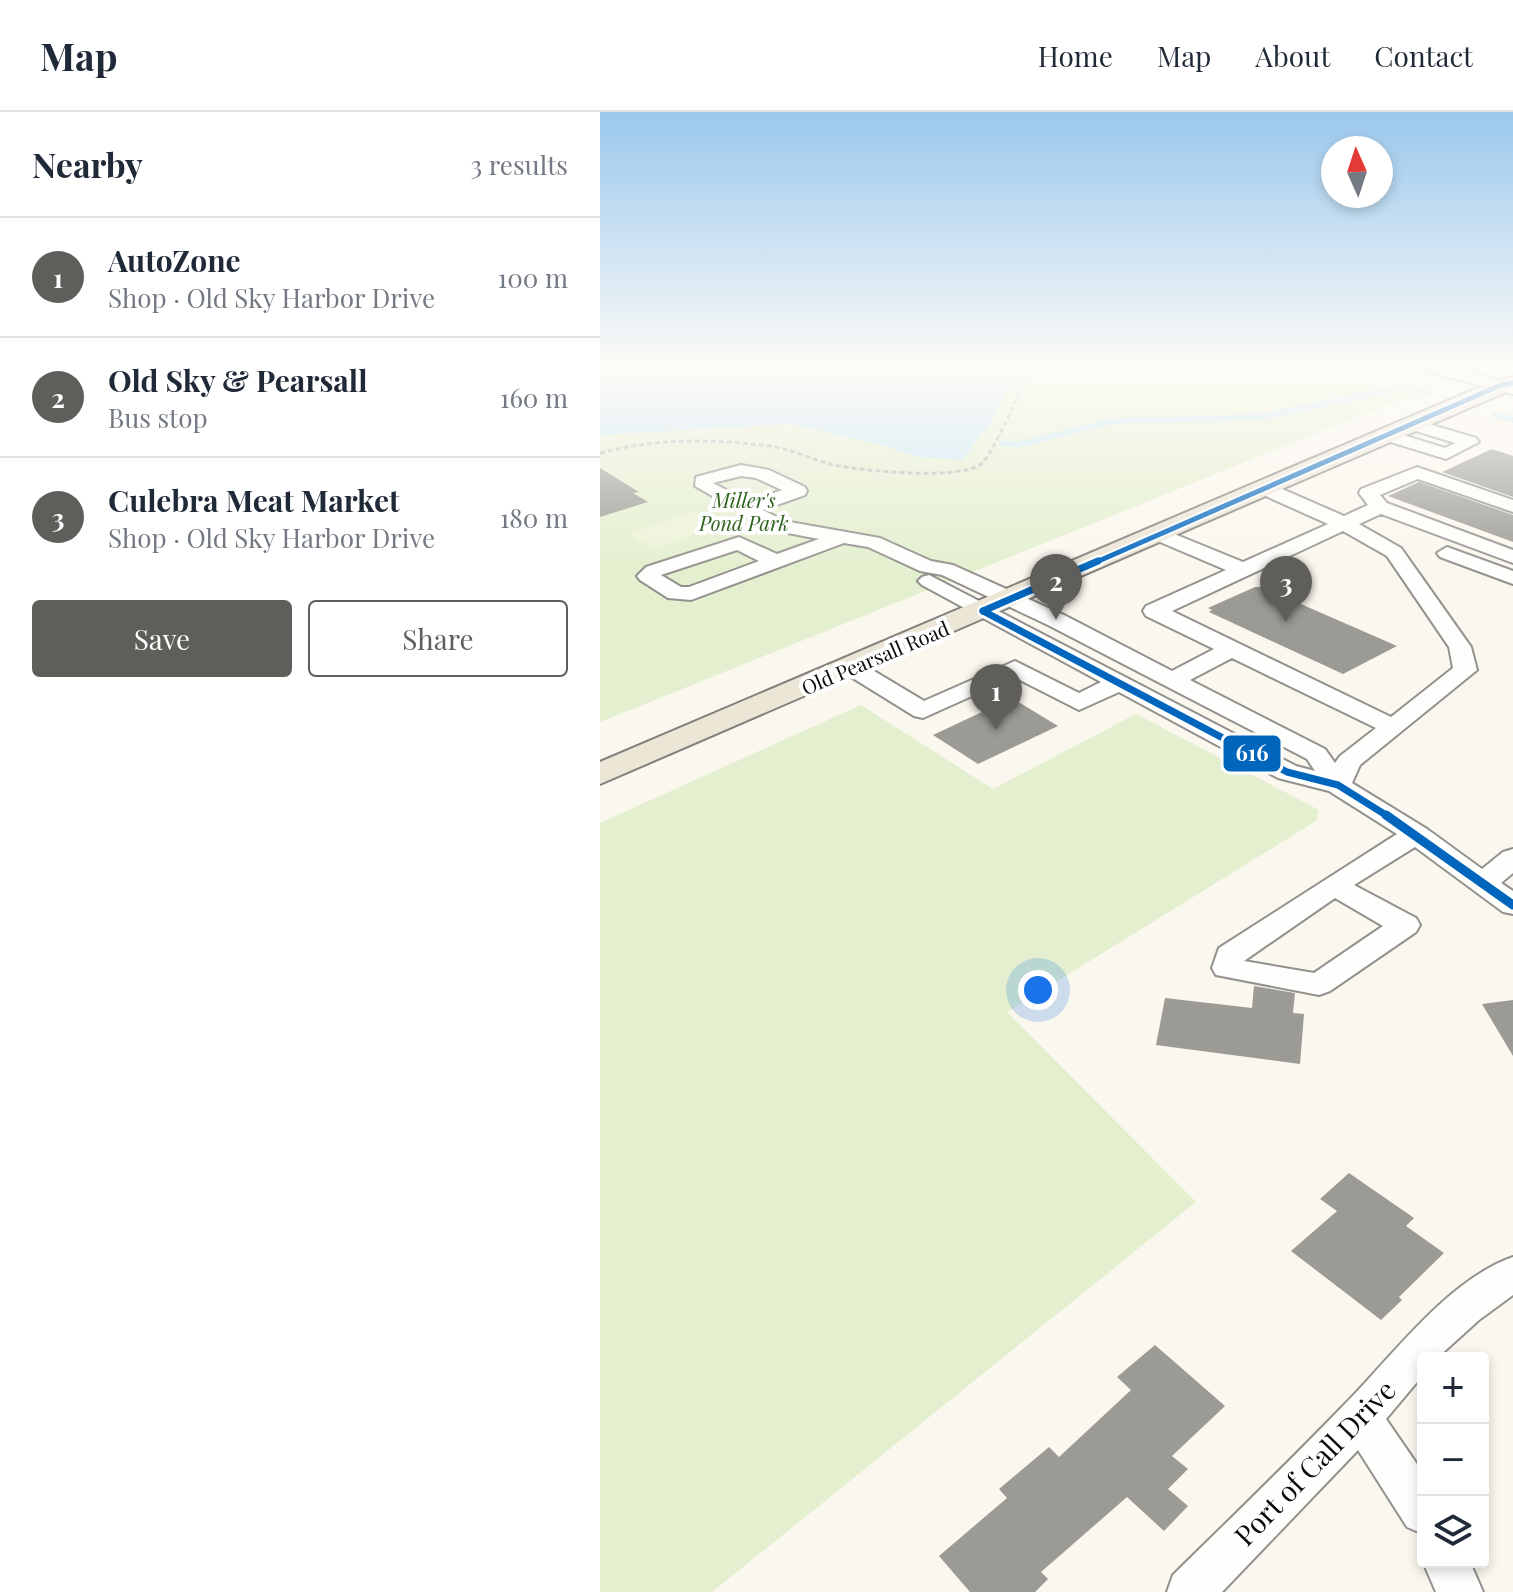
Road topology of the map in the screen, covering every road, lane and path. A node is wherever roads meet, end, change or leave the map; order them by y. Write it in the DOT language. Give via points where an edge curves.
graph roads {
  1 [pos="994,437"];
  2 [pos="1382,437"];
  3 [pos="1393,437"];
  4 [pos="1454,437"];
  5 [pos="600,453"];
  6 [pos="1266,489"];
  7 [pos="1513,506"];
  8 [pos="1380,507"];
  9 [pos="748,509"];
  10 [pos="1350,520"];
  11 [pos="1160,535"];
  12 [pos="842,537"];
  13 [pos="1513,557"];
  14 [pos="774,561"];
  15 [pos="1243,570"];
  16 [pos="1513,578"];
  17 [pos="996,606"];
  18 [pos="1230,650"];
  19 [pos="851,667"];
  20 [pos="1172,680"];
  21 [pos="1118,683"];
  22 [pos="1393,727"];
  23 [pos="600,774"];
  24 [pos="1338,785"];
  25 [pos="1417,835"];
  26 [pos="1513,858"];
  27 [pos="1484,883"];
  28 [pos="1334,886"];
  29 [pos="1513,905"];
  30 [pos="1513,1273"];
  31 [pos="1361,1417"];
  32 [pos="1417,1503"];
  33 [pos="1449,1568"];
  34 [pos="1190,1592"];
  35 [pos="1460,1592"];
  1 -- 5 [label="path" via="991,455 980,466 955,471 873,470 773,446 698,441"];
  2 -- 6 [label="main road, Old Pearsall Road"];
  3 -- 4 [label="street" via="1446,454 1470,442"];
  6 -- 10 [label="street"];
  6 -- 11 [label="main road, Old Pearsall Road"];
  7 -- 8 [label="street" via="1417,473 1368,493"];
  8 -- 10 [label="street"];
  8 -- 13 [label="street"];
  9 -- 12 [label="street" via="779,526"];
  10 -- 15 [label="street"];
  10 -- 16 [label="street"];
  10 -- 22 [label="street" via="1394,552 1463,659 1465,670"];
  11 -- 15 [label="street"];
  11 -- 17 [label="main road, Old Pearsall Road"];
  12 -- 14 [label="street"];
  12 -- 17 [label="street" via="873,542 927,567 923,577"];
  14 -- 14 [label="street" via="691,594 676,593 647,576 739,543"];
  15 -- 18 [label="street" via="1154,611"];
  17 -- 19 [label="main road, Old Pearsall Road"];
  17 -- 20 [label="street"];
  17 -- 21 [label="street"];
  18 -- 20 [label="street"];
  18 -- 22 [label="street"];
  19 -- 21 [label="street" via="923,711 1015,668 1079,703"];
  19 -- 23 [label="main road, Old Pearsall Road"];
  20 -- 24 [label="street" via="1316,754"];
  21 -- 24 [label="street" via="1287,772"];
  22 -- 24 [label="street" via="1349,761"];
  24 -- 25 [label="street"];
  25 -- 27 [label="street"];
  25 -- 28 [label="street"];
  26 -- 27 [label="street"];
  27 -- 29 [label="street"];
  28 -- 28 [label="street" via="1230,955 1227,968 1319,984 1405,925"];
  30 -- 31 [label="street, Port of Call Drive" via="1427,1341"];
  31 -- 32 [label="street"];
  31 -- 34 [label="street, Port of Call Drive"];
  33 -- 35 [label="street"];
}
